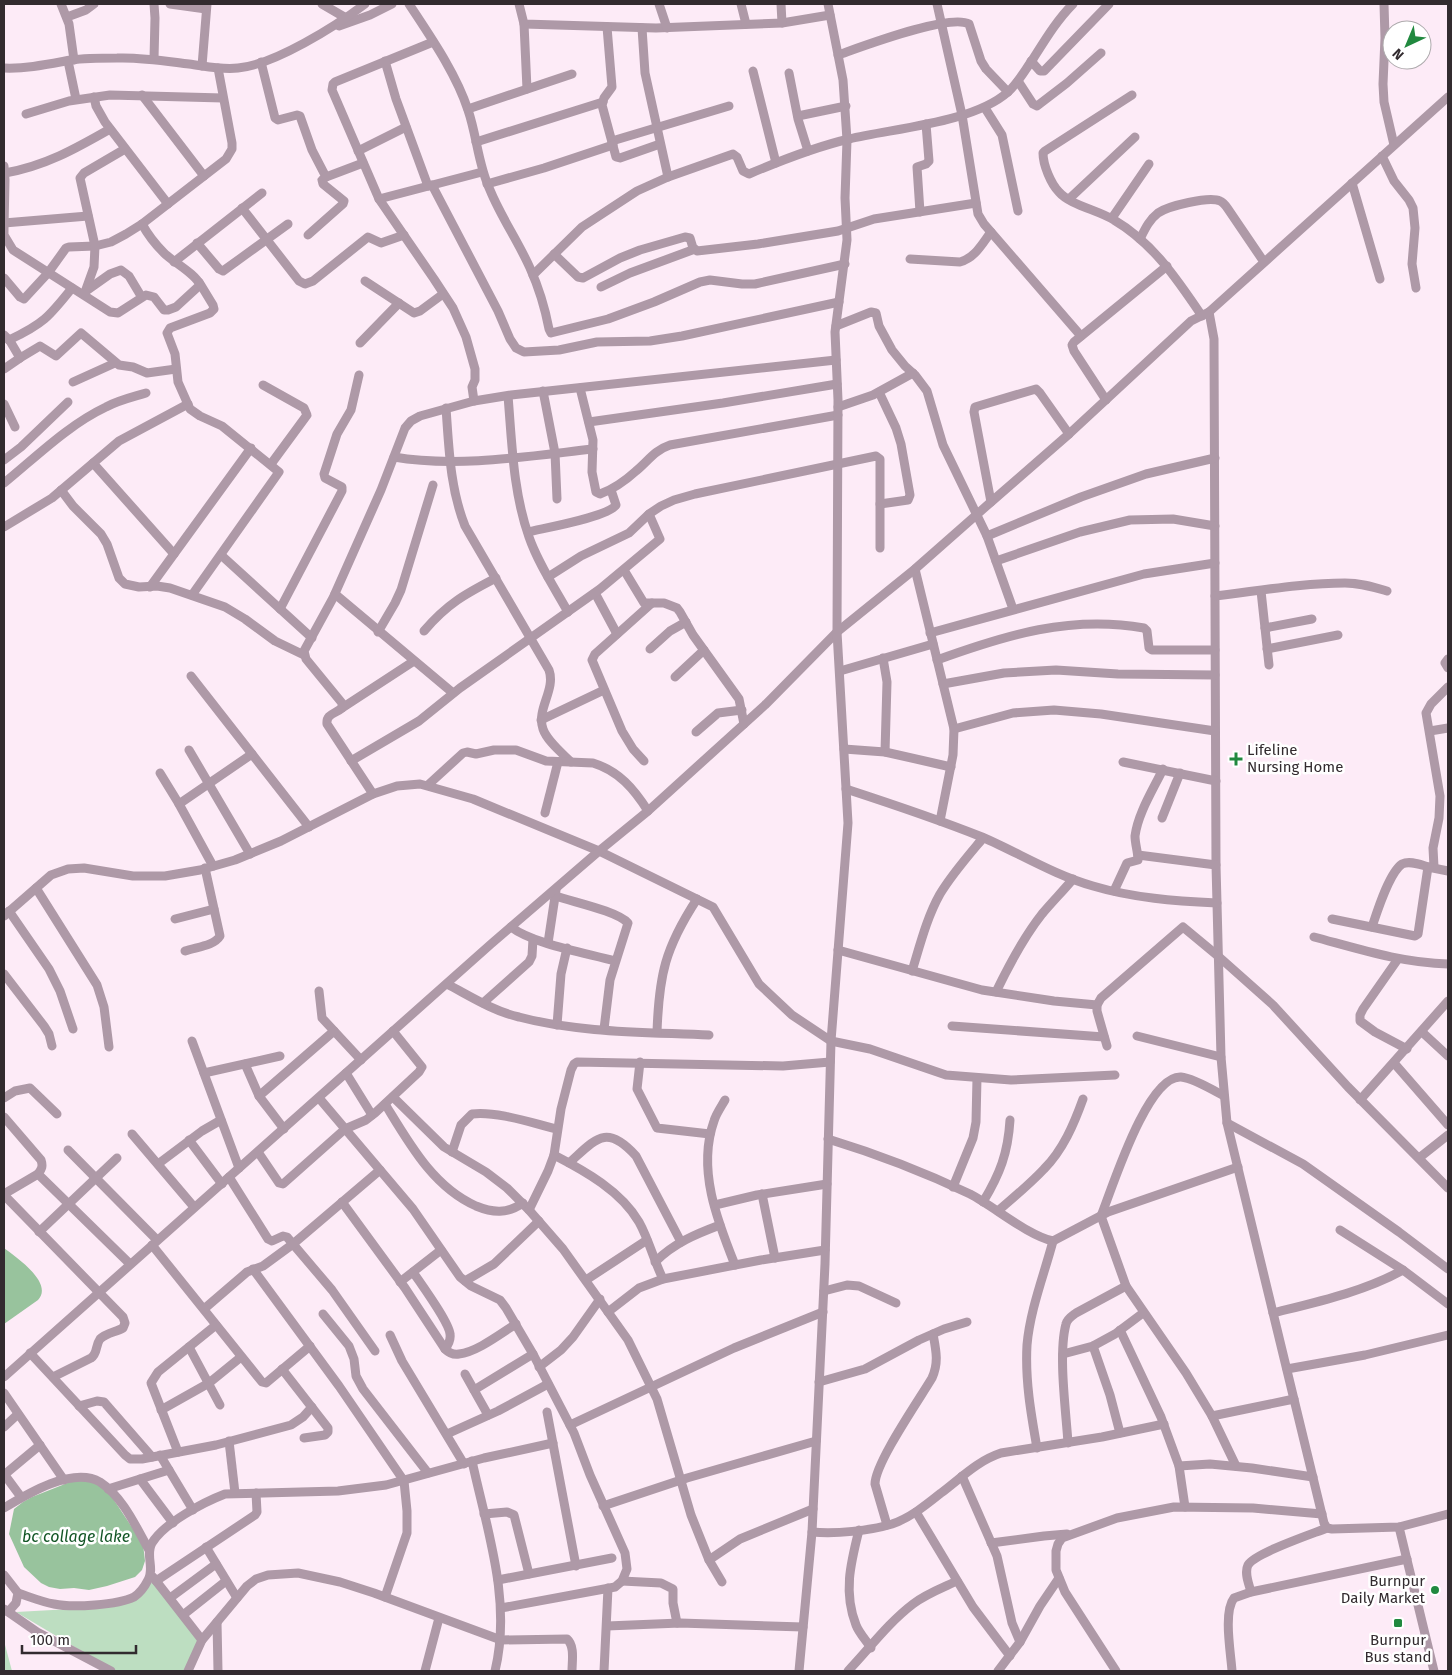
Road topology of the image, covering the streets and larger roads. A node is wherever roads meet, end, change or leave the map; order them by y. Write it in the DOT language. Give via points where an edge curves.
graph roads {
  1 [pos="61,4"];
  2 [pos="94,4"];
  3 [pos="154,4"];
  4 [pos="170,4"];
  5 [pos="322,4"];
  6 [pos="350,4"];
  7 [pos="392,4"];
  8 [pos="409,4"];
  9 [pos="518,4"];
  10 [pos="659,4"];
  11 [pos="741,4"];
  12 [pos="781,4"];
  13 [pos="828,4"];
  14 [pos="937,4"];
  15 [pos="1073,4"];
  16 [pos="1109,4"];
  17 [pos="1384,4"];
  18 [pos="207,6"];
  19 [pos="362,7"];
  20 [pos="830,15"];
  21 [pos="67,17"];
  22 [pos="346,18"];
  23 [pos="782,23"];
  24 [pos="524,24"];
  25 [pos="746,24"];
  26 [pos="942,24"];
  27 [pos="607,27"];
  28 [pos="330,28"];
  29 [pos="642,28"];
  30 [pos="667,28"];
  31 [pos="433,42"];
  32 [pos="1101,53"];
  33 [pos="838,55"];
  34 [pos="154,59"];
  35 [pos="71,60"];
  36 [pos="1031,61"];
  37 [pos="261,62"];
  38 [pos="385,62"];
  39 [pos="202,66"];
  40 [pos="4,68"];
  41 [pos="218,68"];
  42 [pos="753,72"];
  43 [pos="789,73"];
  44 [pos="572,74"];
  45 [pos="1018,81"];
  46 [pos="527,89"];
  47 [pos="1008,92"];
  48 [pos="142,95"];
  49 [pos="1132,95"];
  50 [pos="1448,96"];
  51 [pos="94,97"];
  52 [pos="223,98"];
  53 [pos="76,99"];
  54 [pos="602,102"];
  55 [pos="729,106"];
  56 [pos="846,106"];
  57 [pos="985,108"];
  58 [pos="468,109"];
  59 [pos="26,114"];
  60 [pos="962,115"];
  61 [pos="798,116"];
  62 [pos="926,124"];
  63 [pos="406,127"];
  64 [pos="656,127"];
  65 [pos="110,128"];
  66 [pos="1135,137"];
  67 [pos="847,140"];
  68 [pos="476,142"];
  69 [pos="612,143"];
  70 [pos="660,144"];
  71 [pos="1394,145"];
  72 [pos="125,148"];
  73 [pos="358,151"];
  74 [pos="808,151"];
  75 [pos="1382,156"];
  76 [pos="363,163"];
  77 [pos="776,163"];
  78 [pos="1149,164"];
  79 [pos="4,169"];
  80 [pos="482,172"];
  81 [pos="204,176"];
  82 [pos="668,177"];
  83 [pos="326,178"];
  84 [pos="1352,183"];
  85 [pos="487,184"];
  86 [pos="430,186"];
  87 [pos="262,193"];
  88 [pos="379,198"];
  89 [pos="1069,199"];
  90 [pos="976,203"];
  91 [pos="168,204"];
  92 [pos="242,208"];
  93 [pos="1018,211"];
  94 [pos="920,212"];
  95 [pos="88,216"];
  96 [pos="1112,218"];
  97 [pos="4,223"];
  98 [pos="142,224"];
  99 [pos="288,224"];
  100 [pos="847,228"];
  101 [pos="991,232"];
  102 [pos="308,235"];
  103 [pos="404,235"];
  104 [pos="1140,239"];
  105 [pos="266,240"];
  106 [pos="197,243"];
  107 [pos="95,246"];
  108 [pos="695,250"];
  109 [pos="554,254"];
  110 [pos="910,259"];
  111 [pos="174,262"];
  112 [pos="1264,262"];
  113 [pos="844,264"];
  114 [pos="1167,266"];
  115 [pos="94,267"];
  116 [pos="48,273"];
  117 [pos="533,275"];
  118 [pos="106,276"];
  119 [pos="4,278"];
  120 [pos="1380,279"];
  121 [pos="365,281"];
  122 [pos="199,282"];
  123 [pos="601,287"];
  124 [pos="72,288"];
  125 [pos="1416,288"];
  126 [pos="84,293"];
  127 [pos="443,294"];
  128 [pos="142,296"];
  129 [pos="839,302"];
  130 [pos="400,303"];
  131 [pos="1205,314"];
  132 [pos="836,326"];
  133 [pos="1081,336"];
  134 [pos="6,338"];
  135 [pos="360,343"];
  136 [pos="20,358"];
  137 [pos="836,360"];
  138 [pos="115,362"];
  139 [pos="4,369"];
  140 [pos="176,369"];
  141 [pos="913,373"];
  142 [pos="359,375"];
  143 [pos="74,382"];
  144 [pos="837,384"];
  145 [pos="263,385"];
  146 [pos="580,388"];
  147 [pos="543,391"];
  148 [pos="878,392"];
  149 [pos="146,393"];
  150 [pos="508,396"];
  151 [pos="1106,400"];
  152 [pos="474,401"];
  153 [pos="68,402"];
  154 [pos="4,404"];
  155 [pos="188,404"];
  156 [pos="446,408"];
  157 [pos="838,411"];
  158 [pos="589,422"];
  159 [pos="15,427"];
  160 [pos="1068,434"];
  161 [pos="251,448"];
  162 [pos="593,449"];
  163 [pos="555,453"];
  164 [pos="394,457"];
  165 [pos="513,458"];
  166 [pos="1215,458"];
  167 [pos="4,460"];
  168 [pos="450,461"];
  169 [pos="93,463"];
  170 [pos="271,464"];
  171 [pos="837,464"];
  172 [pos="4,483"];
  173 [pos="434,485"];
  174 [pos="61,490"];
  175 [pos="611,490"];
  176 [pos="557,499"];
  177 [pos="991,502"];
  178 [pos="880,504"];
  179 [pos="649,514"];
  180 [pos="977,514"];
  181 [pos="1215,526"];
  182 [pos="4,527"];
  183 [pos="528,532"];
  184 [pos="987,536"];
  185 [pos="880,548"];
  186 [pos="174,554"];
  187 [pos="221,555"];
  188 [pos="996,561"];
  189 [pos="1215,563"];
  190 [pos="915,569"];
  191 [pos="624,570"];
  192 [pos="548,577"];
  193 [pos="496,578"];
  194 [pos="150,587"];
  195 [pos="1261,591"];
  196 [pos="1387,591"];
  197 [pos="595,592"];
  198 [pos="335,594"];
  199 [pos="192,595"];
  200 [pos="1215,596"];
  201 [pos="652,603"];
  202 [pos="280,609"];
  203 [pos="1013,609"];
  204 [pos="568,612"];
  205 [pos="1312,619"];
  206 [pos="686,622"];
  207 [pos="1265,628"];
  208 [pos="424,631"];
  209 [pos="378,632"];
  210 [pos="837,632"];
  211 [pos="930,632"];
  212 [pos="617,634"];
  213 [pos="1338,635"];
  214 [pos="312,638"];
  215 [pos="530,639"];
  216 [pos="933,644"];
  217 [pos="650,649"];
  218 [pos="1267,649"];
  219 [pos="704,650"];
  220 [pos="1215,650"];
  221 [pos="304,655"];
  222 [pos="883,658"];
  223 [pos="1448,659"];
  224 [pos="936,660"];
  225 [pos="414,661"];
  226 [pos="1269,665"];
  227 [pos="1448,668"];
  228 [pos="840,671"];
  229 [pos="1215,675"];
  230 [pos="191,676"];
  231 [pos="675,677"];
  232 [pos="943,684"];
  233 [pos="1448,687"];
  234 [pos="604,690"];
  235 [pos="453,693"];
  236 [pos="342,708"];
  237 [pos="742,710"];
  238 [pos="542,720"];
  239 [pos="744,724"];
  240 [pos="1448,728"];
  241 [pos="954,729"];
  242 [pos="1215,730"];
  243 [pos="1430,731"];
  244 [pos="696,732"];
  245 [pos="844,749"];
  246 [pos="189,750"];
  247 [pos="885,752"];
  248 [pos="252,754"];
  249 [pos="350,761"];
  250 [pos="644,761"];
  251 [pos="558,762"];
  252 [pos="570,762"];
  253 [pos="1123,762"];
  254 [pos="951,767"];
  255 [pos="1163,769"];
  256 [pos="160,773"];
  257 [pos="1180,773"];
  258 [pos="1216,781"];
  259 [pos="209,784"];
  260 [pos="428,785"];
  261 [pos="846,789"];
  262 [pos="373,794"];
  263 [pos="1444,795"];
  264 [pos="179,804"];
  265 [pos="648,812"];
  266 [pos="545,813"];
  267 [pos="1162,818"];
  268 [pos="940,821"];
  269 [pos="309,826"];
  270 [pos="983,838"];
  271 [pos="599,851"];
  272 [pos="250,854"];
  273 [pos="1138,855"];
  274 [pos="1216,865"];
  275 [pos="209,867"];
  276 [pos="1431,867"];
  277 [pos="1448,871"];
  278 [pos="1073,879"];
  279 [pos="36,888"];
  280 [pos="1114,891"];
  281 [pos="556,892"];
  282 [pos="696,899"];
  283 [pos="1217,903"];
  284 [pos="214,908"];
  285 [pos="7,914"];
  286 [pos="1332,918"];
  287 [pos="175,919"];
  288 [pos="511,927"];
  289 [pos="1372,927"];
  290 [pos="1314,937"];
  291 [pos="533,939"];
  292 [pos="548,943"];
  293 [pos="567,948"];
  294 [pos="185,950"];
  295 [pos="838,950"];
  296 [pos="1218,956"];
  297 [pos="1398,959"];
  298 [pos="615,961"];
  299 [pos="1448,964"];
  300 [pos="912,971"];
  301 [pos="4,974"];
  302 [pos="447,984"];
  303 [pos="319,991"];
  304 [pos="996,992"];
  305 [pos="483,1003"];
  306 [pos="1097,1004"];
  307 [pos="1447,1005"];
  308 [pos="557,1025"];
  309 [pos="952,1026"];
  310 [pos="73,1029"];
  311 [pos="604,1029"];
  312 [pos="334,1031"];
  313 [pos="393,1031"];
  314 [pos="657,1032"];
  315 [pos="1422,1032"];
  316 [pos="709,1035"];
  317 [pos="1137,1036"];
  318 [pos="192,1041"];
  319 [pos="830,1041"];
  320 [pos="52,1046"];
  321 [pos="109,1047"];
  322 [pos="1407,1049"];
  323 [pos="280,1056"];
  324 [pos="1448,1056"];
  325 [pos="1221,1057"];
  326 [pos="362,1060"];
  327 [pos="640,1062"];
  328 [pos="830,1062"];
  329 [pos="1394,1063"];
  330 [pos="245,1064"];
  331 [pos="204,1072"];
  332 [pos="346,1073"];
  333 [pos="1115,1075"];
  334 [pos="978,1078"];
  335 [pos="259,1096"];
  336 [pos="1224,1096"];
  337 [pos="393,1097"];
  338 [pos="4,1098"];
  339 [pos="318,1098"];
  340 [pos="1083,1099"];
  341 [pos="725,1100"];
  342 [pos="1360,1100"];
  343 [pos="385,1104"];
  344 [pos="57,1114"];
  345 [pos="372,1115"];
  346 [pos="4,1117"];
  347 [pos="221,1120"];
  348 [pos="1010,1120"];
  349 [pos="1227,1123"];
  350 [pos="1448,1125"];
  351 [pos="284,1129"];
  352 [pos="345,1129"];
  353 [pos="557,1129"];
  354 [pos="132,1134"];
  355 [pos="710,1134"];
  356 [pos="1448,1135"];
  357 [pos="189,1140"];
  358 [pos="828,1140"];
  359 [pos="68,1150"];
  360 [pos="258,1152"];
  361 [pos="452,1152"];
  362 [pos="554,1155"];
  363 [pos="117,1158"];
  364 [pos="1419,1158"];
  365 [pos="569,1163"];
  366 [pos="158,1164"];
  367 [pos="1238,1167"];
  368 [pos="239,1168"];
  369 [pos="380,1170"];
  370 [pos="38,1174"];
  371 [pos="97,1179"];
  372 [pos="225,1181"];
  373 [pos="827,1184"];
  374 [pos="953,1187"];
  375 [pos="1448,1188"];
  376 [pos="4,1194"];
  377 [pos="762,1194"];
  378 [pos="342,1202"];
  379 [pos="983,1202"];
  380 [pos="69,1204"];
  381 [pos="714,1205"];
  382 [pos="194,1207"];
  383 [pos="526,1207"];
  384 [pos="998,1211"];
  385 [pos="1101,1216"];
  386 [pos="539,1221"];
  387 [pos="720,1225"];
  388 [pos="1340,1230"];
  389 [pos="39,1232"];
  390 [pos="647,1240"];
  391 [pos="1053,1241"];
  392 [pos="155,1242"];
  393 [pos="681,1242"];
  394 [pos="293,1244"];
  395 [pos="441,1250"];
  396 [pos="825,1250"];
  397 [pos="775,1258"];
  398 [pos="655,1262"];
  399 [pos="130,1264"];
  400 [pos="735,1265"];
  401 [pos="253,1269"];
  402 [pos="1448,1269"];
  403 [pos="1403,1270"];
  404 [pos="413,1272"];
  405 [pos="663,1279"];
  406 [pos="586,1280"];
  407 [pos="465,1281"];
  408 [pos="400,1282"];
  409 [pos="1126,1286"];
  410 [pos="824,1291"];
  411 [pos="98,1292"];
  412 [pos="600,1299"];
  413 [pos="896,1304"];
  414 [pos="1448,1304"];
  415 [pos="204,1309"];
  416 [pos="608,1312"];
  417 [pos="823,1312"];
  418 [pos="1143,1313"];
  419 [pos="1273,1313"];
  420 [pos="323,1314"];
  421 [pos="967,1322"];
  422 [pos="516,1324"];
  423 [pos="216,1325"];
  424 [pos="1120,1330"];
  425 [pos="933,1334"];
  426 [pos="390,1335"];
  427 [pos="1448,1335"];
  428 [pos="189,1346"];
  429 [pos="310,1346"];
  430 [pos="1093,1346"];
  431 [pos="445,1349"];
  432 [pos="375,1351"];
  433 [pos="30,1353"];
  434 [pos="533,1354"];
  435 [pos="1063,1354"];
  436 [pos="241,1357"];
  437 [pos="539,1366"];
  438 [pos="282,1369"];
  439 [pos="1287,1370"];
  440 [pos="465,1374"];
  441 [pos="4,1377"];
  442 [pos="52,1377"];
  443 [pos="819,1382"];
  444 [pos="209,1383"];
  445 [pos="548,1384"];
  446 [pos="652,1388"];
  447 [pos="474,1390"];
  448 [pos="4,1393"];
  449 [pos="1294,1399"];
  450 [pos="220,1404"];
  451 [pos="79,1406"];
  452 [pos="312,1407"];
  453 [pos="161,1410"];
  454 [pos="547,1412"];
  455 [pos="18,1414"];
  456 [pos="488,1415"];
  457 [pos="1212,1416"];
  458 [pos="1164,1424"];
  459 [pos="570,1426"];
  460 [pos="4,1427"];
  461 [pos="1120,1433"];
  462 [pos="447,1434"];
  463 [pos="304,1438"];
  464 [pos="816,1441"];
  465 [pos="229,1442"];
  466 [pos="553,1443"];
  467 [pos="1068,1443"];
  468 [pos="40,1445"];
  469 [pos="1037,1448"];
  470 [pos="178,1452"];
  471 [pos="156,1456"];
  472 [pos="468,1462"];
  473 [pos="1179,1466"];
  474 [pos="1236,1466"];
  475 [pos="169,1470"];
  476 [pos="428,1473"];
  477 [pos="4,1474"];
  478 [pos="962,1476"];
  479 [pos="1313,1477"];
  480 [pos="140,1479"];
  481 [pos="64,1480"];
  482 [pos="404,1480"];
  483 [pos="682,1480"];
  484 [pos="108,1489"];
  485 [pos="256,1492"];
  486 [pos="236,1493"];
  487 [pos="21,1497"];
  488 [pos="604,1506"];
  489 [pos="1185,1507"];
  490 [pos="4,1508"];
  491 [pos="813,1509"];
  492 [pos="192,1510"];
  493 [pos="916,1512"];
  494 [pos="484,1514"];
  495 [pos="1322,1514"];
  496 [pos="1448,1514"];
  497 [pos="174,1523"];
  498 [pos="887,1525"];
  499 [pos="1399,1527"];
  500 [pos="1327,1528"];
  501 [pos="859,1530"];
  502 [pos="812,1532"];
  503 [pos="1070,1534"];
  504 [pos="991,1543"];
  505 [pos="206,1548"];
  506 [pos="149,1550"];
  507 [pos="612,1558"];
  508 [pos="1407,1559"];
  509 [pos="710,1560"];
  510 [pos="216,1564"];
  511 [pos="576,1566"];
  512 [pos="4,1574"];
  513 [pos="529,1574"];
  514 [pos="154,1577"];
  515 [pos="1060,1578"];
  516 [pos="498,1580"];
  517 [pos="622,1580"];
  518 [pos="226,1581"];
  519 [pos="722,1582"];
  520 [pos="958,1582"];
  521 [pos="608,1588"];
  522 [pos="1252,1592"];
  523 [pos="18,1593"];
  524 [pos="385,1597"];
  525 [pos="170,1598"];
  526 [pos="237,1598"];
  527 [pos="501,1608"];
  528 [pos="6,1611"];
  529 [pos="183,1615"];
  530 [pos="439,1618"];
  531 [pos="217,1622"];
  532 [pos="677,1623"];
  533 [pos="607,1626"];
  534 [pos="803,1627"];
  535 [pos="202,1640"];
  536 [pos="501,1640"];
  537 [pos="1020,1642"];
  538 [pos="870,1648"];
  539 [pos="1010,1656"];
  540 [pos="1001,1670"];
  541 [pos="111,1671"];
  542 [pos="188,1671"];
  543 [pos="218,1671"];
  544 [pos="425,1671"];
  545 [pos="495,1671"];
  546 [pos="572,1671"];
  547 [pos="604,1671"];
  548 [pos="799,1671"];
  549 [pos="848,1671"];
  550 [pos="1116,1671"];
  551 [pos="1232,1671"];
  552 [pos="1434,1671"];
  1 -- 21 [label="street"];
  2 -- 21 [label="street"];
  3 -- 34 [label="street"];
  4 -- 18 [label="street"];
  5 -- 22 [label="street"];
  6 -- 19 [label="street"];
  7 -- 28 [label="street"];
  8 -- 31 [label="street"];
  9 -- 24 [label="street"];
  10 -- 30 [label="street"];
  11 -- 25 [label="street"];
  12 -- 23 [label="street"];
  13 -- 20 [label="street"];
  14 -- 26 [label="street"];
  15 -- 36 [label="street"];
  16 -- 36 [label="street" via="1044,71"];
  17 -- 71 [label="street" via="1384,93"];
  18 -- 39 [label="street"];
  19 -- 22 [label="street"];
  20 -- 23 [label="street"];
  20 -- 33 [label="street"];
  21 -- 35 [label="street"];
  22 -- 28 [label="street"];
  23 -- 25 [label="street"];
  24 -- 27 [label="street"];
  24 -- 46 [label="street"];
  25 -- 30 [label="street"];
  26 -- 33 [label="street" via="885,38"];
  26 -- 47 [label="street" via="969,24 981,61"];
  26 -- 60 [label="street"];
  27 -- 29 [label="street"];
  27 -- 54 [label="street" via="612,87"];
  28 -- 37 [label="street"];
  29 -- 30 [label="street"];
  29 -- 64 [label="street" via="645,74"];
  31 -- 38 [label="street"];
  31 -- 58 [label="street"];
  32 -- 45 [label="street" via="1037,106"];
  33 -- 56 [label="street"];
  34 -- 35 [label="street"];
  34 -- 39 [label="street"];
  35 -- 40 [label="street"];
  35 -- 53 [label="street"];
  36 -- 45 [label="street"];
  37 -- 41 [label="street" via="238,68"];
  37 -- 83 [label="street" via="275,118 300,116"];
  38 -- 63 [label="street"];
  38 -- 73 [label="street" via="332,86"];
  39 -- 41 [label="street"];
  41 -- 52 [label="street"];
  42 -- 77 [label="street"];
  43 -- 61 [label="street"];
  44 -- 46 [label="street"];
  45 -- 47 [label="street"];
  46 -- 58 [label="street"];
  47 -- 57 [label="street"];
  48 -- 51 [label="street"];
  48 -- 52 [label="street"];
  48 -- 81 [label="street"];
  49 -- 89 [label="street" via="1043,153 1054,185"];
  50 -- 71 [label="street"];
  51 -- 53 [label="street"];
  51 -- 65 [label="street"];
  52 -- 81 [label="street" via="232,148 226,159"];
  53 -- 59 [label="street"];
  54 -- 68 [label="street"];
  54 -- 69 [label="street"];
  55 -- 64 [label="street"];
  56 -- 61 [label="street"];
  56 -- 67 [label="street"];
  57 -- 60 [label="street"];
  57 -- 93 [label="street" via="1002,135"];
  58 -- 68 [label="street"];
  60 -- 62 [label="street"];
  60 -- 90 [label="street"];
  61 -- 74 [label="street"];
  62 -- 67 [label="street"];
  62 -- 94 [label="street" via="928,161 916,167"];
  63 -- 73 [label="street"];
  63 -- 86 [label="street"];
  64 -- 69 [label="street"];
  64 -- 70 [label="street"];
  65 -- 72 [label="street"];
  65 -- 79 [label="street" via="46,163 27,169"];
  66 -- 89 [label="street"];
  67 -- 74 [label="street"];
  67 -- 100 [label="street"];
  68 -- 80 [label="street"];
  69 -- 70 [label="street" via="616,157 620,158"];
  69 -- 85 [label="street" via="544,168"];
  70 -- 82 [label="street"];
  71 -- 75 [label="street"];
  72 -- 91 [label="street"];
  72 -- 95 [label="street" via="81,175"];
  73 -- 76 [label="street"];
  74 -- 77 [label="street"];
  75 -- 84 [label="street"];
  75 -- 125 [label="street" via="1413,208 1412,264"];
  76 -- 83 [label="street"];
  76 -- 88 [label="street"];
  77 -- 82 [label="street" via="746,174 733,154"];
  78 -- 96 [label="street"];
  79 -- 97 [label="street"];
  80 -- 85 [label="street"];
  80 -- 86 [label="street"];
  81 -- 91 [label="street"];
  82 -- 109 [label="street" via="637,191 582,227"];
  83 -- 102 [label="street" via="322,180 323,184 344,203"];
  84 -- 112 [label="street"];
  84 -- 120 [label="street"];
  85 -- 117 [label="street"];
  86 -- 88 [label="street"];
  86 -- 129 [label="street" via="510,339 516,348 524,352 559,350 597,342 650,341 682,336"];
  87 -- 92 [label="street"];
  88 -- 103 [label="street"];
  89 -- 96 [label="street"];
  90 -- 94 [label="street"];
  90 -- 101 [label="street" via="980,220"];
  91 -- 98 [label="street"];
  92 -- 105 [label="street"];
  92 -- 106 [label="street"];
  94 -- 100 [label="street"];
  95 -- 97 [label="street"];
  95 -- 107 [label="street"];
  96 -- 104 [label="street"];
  97 -- 116 [label="street" via="4,236 14,250"];
  98 -- 107 [label="street" via="111,242"];
  98 -- 111 [label="street" via="156,246"];
  99 -- 105 [label="street"];
  100 -- 108 [label="street" via="758,244"];
  100 -- 113 [label="street"];
  101 -- 110 [label="street" via="967,260"];
  101 -- 133 [label="street"];
  103 -- 105 [label="street" via="381,243 368,237 305,284 299,281"];
  103 -- 127 [label="street"];
  104 -- 112 [label="street" via="1150,221 1164,209 1184,203 1220,200"];
  104 -- 114 [label="street"];
  105 -- 106 [label="street" via="223,271"];
  106 -- 111 [label="street"];
  107 -- 115 [label="street"];
  107 -- 116 [label="street" via="66,248"];
  108 -- 109 [label="street" via="691,239 685,237 633,253 581,279"];
  108 -- 123 [label="street"];
  109 -- 117 [label="street"];
  111 -- 122 [label="street"];
  112 -- 131 [label="street"];
  113 -- 117 [label="street" via="754,284 700,282 632,311 554,334 548,330"];
  113 -- 129 [label="street"];
  114 -- 131 [label="street"];
  114 -- 133 [label="street"];
  115 -- 118 [label="street"];
  115 -- 126 [label="street"];
  116 -- 119 [label="street" via="24,298"];
  116 -- 124 [label="street"];
  118 -- 126 [label="street"];
  118 -- 128 [label="street" via="115,271 125,272"];
  121 -- 130 [label="street"];
  122 -- 128 [label="street" via="198,287 176,307 168,310 162,308 154,297"];
  122 -- 140 [label="street" via="214,309 168,330"];
  124 -- 126 [label="street"];
  124 -- 134 [label="street" via="42,323"];
  126 -- 128 [label="street" via="114,314"];
  127 -- 130 [label="street" via="418,312"];
  127 -- 152 [label="street" via="472,356 476,378 472,387"];
  129 -- 132 [label="street"];
  130 -- 135 [label="street"];
  131 -- 151 [label="street" via="1191,321"];
  131 -- 166 [label="street" via="1214,339"];
  132 -- 137 [label="street"];
  132 -- 141 [label="street" via="876,313 892,350"];
  133 -- 151 [label="street" via="1072,345 1074,351"];
  134 -- 136 [label="street"];
  136 -- 138 [label="street" via="40,346 56,356 81,333"];
  136 -- 139 [label="street"];
  137 -- 144 [label="street"];
  137 -- 146 [label="street"];
  138 -- 140 [label="street" via="143,372"];
  138 -- 143 [label="street"];
  140 -- 155 [label="street"];
  141 -- 148 [label="street"];
  141 -- 180 [label="street" via="927,392 943,445"];
  142 -- 202 [label="street" via="352,410 337,434 324,474 325,478 341,485 342,491"];
  144 -- 157 [label="street"];
  144 -- 158 [label="street"];
  145 -- 170 [label="street" via="304,408 307,415"];
  146 -- 147 [label="street"];
  146 -- 158 [label="street"];
  147 -- 150 [label="street"];
  147 -- 163 [label="street"];
  148 -- 157 [label="street"];
  148 -- 178 [label="street" via="901,444 910,498"];
  149 -- 172 [label="street" via="124,399 90,416"];
  150 -- 152 [label="street"];
  150 -- 165 [label="street"];
  151 -- 160 [label="street"];
  152 -- 156 [label="street"];
  153 -- 167 [label="street"];
  154 -- 159 [label="street"];
  155 -- 161 [label="street" via="195,413 222,426"];
  155 -- 169 [label="street" via="119,440"];
  156 -- 164 [label="street" via="411,421"];
  156 -- 168 [label="street"];
  157 -- 171 [label="street"];
  157 -- 175 [label="street" via="670,445 658,450"];
  158 -- 162 [label="street"];
  160 -- 177 [label="street"];
  160 -- 177 [label="street" via="1036,390 975,407"];
  161 -- 170 [label="street"];
  161 -- 186 [label="street"];
  162 -- 163 [label="street"];
  162 -- 175 [label="street" via="592,472 596,492 600,494"];
  163 -- 165 [label="street"];
  163 -- 176 [label="street"];
  164 -- 168 [label="street"];
  164 -- 198 [label="street"];
  165 -- 168 [label="street"];
  165 -- 183 [label="street" via="516,489"];
  166 -- 181 [label="street"];
  166 -- 184 [label="street" via="1146,474"];
  168 -- 193 [label="street" via="457,504"];
  169 -- 174 [label="street"];
  169 -- 186 [label="street"];
  170 -- 187 [label="street" via="279,474"];
  171 -- 178 [label="street" via="880,457"];
  171 -- 179 [label="street" via="695,494 674,500"];
  171 -- 210 [label="street"];
  173 -- 209 [label="street" via="401,590"];
  174 -- 182 [label="street"];
  174 -- 194 [label="street" via="101,534 122,582"];
  175 -- 183 [label="street" via="616,505 611,510"];
  177 -- 180 [label="street"];
  178 -- 185 [label="street"];
  179 -- 191 [label="street" via="660,539"];
  179 -- 192 [label="street" via="629,533 575,559"];
  180 -- 184 [label="street"];
  180 -- 190 [label="street"];
  181 -- 188 [label="street" via="1173,519 1130,520 1080,532"];
  181 -- 189 [label="street"];
  183 -- 192 [label="street"];
  184 -- 188 [label="street"];
  186 -- 194 [label="street"];
  187 -- 199 [label="street"];
  187 -- 202 [label="street"];
  188 -- 203 [label="street"];
  189 -- 200 [label="street"];
  189 -- 203 [label="street" via="1144,574"];
  190 -- 210 [label="street"];
  190 -- 211 [label="street"];
  191 -- 197 [label="street"];
  191 -- 201 [label="street" via="643,601"];
  192 -- 204 [label="street"];
  193 -- 208 [label="street" via="450,604"];
  193 -- 215 [label="street"];
  194 -- 199 [label="street" via="170,588"];
  195 -- 196 [label="street" via="1346,583"];
  195 -- 200 [label="street"];
  195 -- 207 [label="street"];
  197 -- 204 [label="street"];
  197 -- 212 [label="street"];
  198 -- 209 [label="street"];
  198 -- 214 [label="street"];
  199 -- 221 [label="street" via="234,612 275,641"];
  200 -- 220 [label="street"];
  201 -- 206 [label="street" via="677,608"];
  201 -- 212 [label="street"];
  202 -- 214 [label="street"];
  203 -- 211 [label="street"];
  204 -- 215 [label="street"];
  205 -- 207 [label="street"];
  206 -- 217 [label="street"];
  206 -- 219 [label="street"];
  207 -- 218 [label="street"];
  209 -- 225 [label="street"];
  210 -- 228 [label="street"];
  210 -- 239 [label="street"];
  211 -- 216 [label="street"];
  212 -- 234 [label="street" via="593,656"];
  213 -- 218 [label="street"];
  214 -- 221 [label="street"];
  215 -- 235 [label="street"];
  215 -- 238 [label="street" via="551,677"];
  216 -- 222 [label="street"];
  216 -- 224 [label="street"];
  218 -- 226 [label="street"];
  219 -- 231 [label="street"];
  219 -- 237 [label="street" via="735,692"];
  220 -- 224 [label="street" via="1152,650 1144,628 1100,623 1029,631"];
  220 -- 229 [label="street"];
  221 -- 236 [label="street" via="340,697"];
  222 -- 228 [label="street"];
  222 -- 247 [label="street" via="887,682"];
  223 -- 227 [label="street" via="1445,663"];
  224 -- 232 [label="street"];
  225 -- 235 [label="street"];
  225 -- 236 [label="street"];
  228 -- 245 [label="street"];
  229 -- 232 [label="street" via="1056,670 1004,673"];
  229 -- 242 [label="street"];
  230 -- 248 [label="street"];
  232 -- 241 [label="street"];
  233 -- 243 [label="street" via="1427,710"];
  234 -- 238 [label="street"];
  234 -- 250 [label="street" via="628,742"];
  235 -- 249 [label="street" via="419,721"];
  236 -- 249 [label="street" via="326,720"];
  237 -- 239 [label="street"];
  237 -- 244 [label="street" via="718,714"];
  238 -- 252 [label="street" via="546,736"];
  239 -- 265 [label="street"];
  240 -- 243 [label="street"];
  241 -- 242 [label="street" via="1014,713 1054,710"];
  241 -- 254 [label="street"];
  242 -- 258 [label="street"];
  243 -- 263 [label="street"];
  245 -- 247 [label="street"];
  245 -- 261 [label="street"];
  246 -- 259 [label="street"];
  247 -- 254 [label="street"];
  248 -- 259 [label="street"];
  248 -- 269 [label="street"];
  249 -- 262 [label="street"];
  251 -- 252 [label="street"];
  251 -- 260 [label="street" via="516,750 467,752"];
  251 -- 266 [label="street"];
  252 -- 265 [label="street" via="592,763 615,773 637,793"];
  253 -- 255 [label="street"];
  254 -- 268 [label="street"];
  255 -- 257 [label="street"];
  255 -- 273 [label="street" via="1137,827"];
  256 -- 264 [label="street"];
  257 -- 258 [label="street"];
  257 -- 267 [label="street"];
  258 -- 274 [label="street"];
  259 -- 264 [label="street"];
  259 -- 272 [label="street"];
  260 -- 262 [label="street" via="397,786"];
  260 -- 271 [label="street" via="473,799"];
  261 -- 268 [label="street"];
  261 -- 295 [label="street" via="848,823"];
  262 -- 269 [label="street"];
  263 -- 276 [label="street"];
  264 -- 275 [label="street"];
  265 -- 271 [label="street"];
  268 -- 270 [label="street"];
  269 -- 272 [label="street"];
  270 -- 278 [label="street"];
  270 -- 300 [label="street" via="956,869 939,896"];
  271 -- 281 [label="street"];
  271 -- 282 [label="street"];
  272 -- 275 [label="street"];
  273 -- 274 [label="street"];
  273 -- 280 [label="street" via="1137,861 1130,861 1126,866"];
  274 -- 283 [label="street"];
  275 -- 279 [label="street" via="165,876 68,869 51,875"];
  275 -- 284 [label="street"];
  276 -- 277 [label="street"];
  276 -- 289 [label="street" via="1410,862 1397,869"];
  276 -- 289 [label="street" via="1417,935"];
  278 -- 280 [label="street"];
  278 -- 304 [label="street" via="1024,939"];
  279 -- 285 [label="street"];
  279 -- 321 [label="street" via="97,985 104,1007"];
  280 -- 283 [label="street" via="1169,901"];
  281 -- 288 [label="street"];
  281 -- 292 [label="street"];
  281 -- 298 [label="street" via="627,921"];
  282 -- 314 [label="street" via="666,957 660,983"];
  282 -- 319 [label="street" via="713,907 759,984 792,1015"];
  283 -- 296 [label="street"];
  284 -- 287 [label="street"];
  284 -- 294 [label="street" via="219,939"];
  285 -- 310 [label="street" via="48,969 60,991"];
  286 -- 289 [label="street"];
  288 -- 291 [label="street"];
  288 -- 302 [label="street"];
  290 -- 297 [label="street"];
  291 -- 292 [label="street"];
  291 -- 305 [label="street" via="529,962"];
  292 -- 293 [label="street"];
  293 -- 298 [label="street"];
  293 -- 308 [label="street" via="561,974"];
  295 -- 300 [label="street"];
  295 -- 319 [label="street"];
  296 -- 306 [label="street" via="1183,928"];
  296 -- 325 [label="street"];
  296 -- 342 [label="street" via="1273,1005"];
  297 -- 299 [label="street"];
  297 -- 322 [label="street" via="1363,1009 1360,1021"];
  298 -- 311 [label="street"];
  300 -- 304 [label="street"];
  301 -- 320 [label="street" via="44,1026"];
  302 -- 305 [label="street"];
  302 -- 313 [label="street"];
  303 -- 312 [label="street" via="321,1015"];
  304 -- 306 [label="street" via="1054,1002"];
  305 -- 308 [label="street" via="518,1017"];
  306 -- 309 [label="street" via="1106,1041"];
  307 -- 315 [label="street"];
  308 -- 311 [label="street"];
  311 -- 314 [label="street"];
  312 -- 326 [label="street"];
  312 -- 335 [label="street"];
  313 -- 326 [label="street"];
  313 -- 337 [label="street" via="422,1067"];
  314 -- 316 [label="street"];
  315 -- 322 [label="street"];
  315 -- 324 [label="street"];
  317 -- 325 [label="street"];
  318 -- 331 [label="street"];
  319 -- 328 [label="street"];
  319 -- 334 [label="street" via="870,1050 946,1076"];
  322 -- 329 [label="street"];
  323 -- 330 [label="street"];
  325 -- 336 [label="street"];
  326 -- 332 [label="street"];
  327 -- 328 [label="street" via="783,1066"];
  327 -- 353 [label="street" via="574,1064"];
  327 -- 355 [label="street" via="637,1089 657,1128"];
  328 -- 358 [label="street"];
  329 -- 342 [label="street"];
  329 -- 350 [label="street"];
  330 -- 331 [label="street"];
  330 -- 335 [label="street"];
  331 -- 347 [label="street"];
  332 -- 339 [label="street"];
  332 -- 345 [label="street"];
  333 -- 334 [label="street" via="1011,1080"];
  334 -- 374 [label="street" via="973,1138"];
  335 -- 351 [label="street"];
  336 -- 349 [label="street"];
  336 -- 385 [label="street" via="1182,1078 1166,1083 1142,1114"];
  337 -- 343 [label="street"];
  337 -- 361 [label="street"];
  338 -- 344 [label="street" via="15,1091 30,1088"];
  339 -- 351 [label="street"];
  339 -- 352 [label="street"];
  340 -- 384 [label="street" via="1062,1146 1045,1169"];
  341 -- 355 [label="street"];
  342 -- 364 [label="street"];
  343 -- 345 [label="street"];
  343 -- 383 [label="street" via="429,1169 464,1200 489,1211"];
  345 -- 352 [label="street"];
  346 -- 370 [label="street" via="41,1160 42,1170"];
  347 -- 357 [label="street"];
  347 -- 368 [label="street"];
  348 -- 379 [label="street" via="1004,1162"];
  349 -- 367 [label="street"];
  349 -- 402 [label="street" via="1303,1164"];
  351 -- 360 [label="street"];
  352 -- 360 [label="street" via="283,1184 279,1183"];
  352 -- 369 [label="street"];
  353 -- 361 [label="street" via="489,1114 472,1114 461,1125"];
  353 -- 362 [label="street"];
  354 -- 366 [label="street"];
  355 -- 381 [label="street" via="707,1152"];
  356 -- 364 [label="street"];
  357 -- 366 [label="street"];
  357 -- 372 [label="street"];
  358 -- 373 [label="street"];
  358 -- 374 [label="street" via="870,1152"];
  359 -- 371 [label="street"];
  360 -- 368 [label="street"];
  361 -- 383 [label="street" via="486,1172"];
  362 -- 365 [label="street"];
  362 -- 383 [label="street"];
  363 -- 371 [label="street"];
  364 -- 375 [label="street"];
  365 -- 390 [label="street" via="613,1192 638,1221"];
  365 -- 393 [label="street" via="604,1137 616,1138 636,1156"];
  366 -- 382 [label="street"];
  367 -- 385 [label="street"];
  367 -- 419 [label="street"];
  368 -- 372 [label="street"];
  369 -- 378 [label="street"];
  369 -- 395 [label="street" via="413,1209"];
  370 -- 376 [label="street"];
  370 -- 380 [label="street"];
  371 -- 380 [label="street"];
  371 -- 392 [label="street"];
  372 -- 382 [label="street"];
  372 -- 394 [label="street" via="268,1238 272,1241 284,1235"];
  373 -- 377 [label="street"];
  373 -- 396 [label="street"];
  374 -- 379 [label="street"];
  376 -- 389 [label="street"];
  377 -- 381 [label="street"];
  377 -- 397 [label="street"];
  378 -- 394 [label="street"];
  378 -- 408 [label="street"];
  379 -- 384 [label="street"];
  380 -- 389 [label="street"];
  380 -- 399 [label="street"];
  381 -- 387 [label="street"];
  382 -- 392 [label="street"];
  383 -- 386 [label="street"];
  384 -- 391 [label="street"];
  385 -- 391 [label="street"];
  385 -- 409 [label="street"];
  386 -- 406 [label="street"];
  386 -- 407 [label="street" via="494,1264"];
  387 -- 393 [label="street"];
  387 -- 400 [label="street"];
  388 -- 403 [label="street"];
  389 -- 411 [label="street"];
  390 -- 398 [label="street"];
  390 -- 406 [label="street"];
  391 -- 469 [label="street" via="1027,1344 1030,1407"];
  392 -- 399 [label="street"];
  392 -- 415 [label="street"];
  393 -- 398 [label="street"];
  394 -- 401 [label="street" via="263,1266"];
  394 -- 432 [label="street" via="332,1290"];
  395 -- 404 [label="street"];
  395 -- 407 [label="street"];
  396 -- 397 [label="street"];
  396 -- 410 [label="street"];
  397 -- 400 [label="street"];
  398 -- 405 [label="street"];
  399 -- 411 [label="street"];
  400 -- 405 [label="street"];
  401 -- 415 [label="street"];
  401 -- 429 [label="street"];
  403 -- 414 [label="street"];
  403 -- 419 [label="street" via="1370,1286"];
  404 -- 408 [label="street"];
  404 -- 431 [label="street" via="446,1324 450,1340"];
  405 -- 416 [label="street" via="640,1288"];
  406 -- 412 [label="street"];
  407 -- 422 [label="street" via="500,1300"];
  408 -- 431 [label="street"];
  409 -- 418 [label="street"];
  409 -- 435 [label="street" via="1069,1318"];
  410 -- 413 [label="street" via="847,1285 859,1286"];
  410 -- 417 [label="street"];
  411 -- 433 [label="street"];
  411 -- 442 [label="street" via="123,1317 123,1328 104,1336 91,1358"];
  412 -- 416 [label="street"];
  412 -- 437 [label="street" via="561,1350"];
  415 -- 423 [label="street"];
  416 -- 446 [label="street" via="628,1340"];
  417 -- 443 [label="street"];
  417 -- 446 [label="street" via="734,1348"];
  418 -- 424 [label="street"];
  418 -- 457 [label="street"];
  419 -- 439 [label="street"];
  420 -- 476 [label="street" via="349,1346 356,1376 363,1389"];
  421 -- 425 [label="street"];
  422 -- 431 [label="street" via="458,1355"];
  422 -- 434 [label="street"];
  423 -- 428 [label="street"];
  423 -- 436 [label="street"];
  424 -- 430 [label="street"];
  424 -- 458 [label="street"];
  425 -- 443 [label="street" via="865,1369"];
  425 -- 498 [label="street" via="937,1368 875,1478"];
  426 -- 462 [label="street" via="402,1361"];
  427 -- 439 [label="street"];
  428 -- 444 [label="street"];
  428 -- 453 [label="street" via="158,1372 151,1383"];
  429 -- 438 [label="street"];
  429 -- 482 [label="street"];
  430 -- 435 [label="street"];
  430 -- 461 [label="street"];
  433 -- 441 [label="street"];
  433 -- 442 [label="street"];
  434 -- 437 [label="street"];
  434 -- 447 [label="street"];
  435 -- 467 [label="street"];
  436 -- 438 [label="street" via="262,1382 266,1383"];
  436 -- 444 [label="street"];
  437 -- 445 [label="street"];
  438 -- 452 [label="street"];
  439 -- 449 [label="street"];
  440 -- 447 [label="street"];
  442 -- 451 [label="street"];
  443 -- 464 [label="street"];
  444 -- 450 [label="street"];
  444 -- 453 [label="street"];
  445 -- 456 [label="street"];
  445 -- 459 [label="street"];
  446 -- 459 [label="street"];
  446 -- 483 [label="street"];
  447 -- 456 [label="street"];
  448 -- 455 [label="street"];
  449 -- 457 [label="street"];
  449 -- 479 [label="street"];
  451 -- 471 [label="street" via="125,1455 135,1460"];
  451 -- 471 [label="street" via="104,1402"];
  452 -- 463 [label="street" via="328,1432"];
  452 -- 465 [label="street" via="292,1425"];
  453 -- 470 [label="street"];
  454 -- 466 [label="street"];
  455 -- 460 [label="street"];
  455 -- 468 [label="street"];
  456 -- 462 [label="street"];
  457 -- 474 [label="street"];
  458 -- 461 [label="street"];
  458 -- 473 [label="street"];
  459 -- 488 [label="street"];
  461 -- 467 [label="street"];
  462 -- 472 [label="street"];
  464 -- 483 [label="street"];
  464 -- 491 [label="street"];
  465 -- 470 [label="street"];
  465 -- 486 [label="street"];
  466 -- 472 [label="street"];
  466 -- 511 [label="street"];
  467 -- 469 [label="street"];
  468 -- 477 [label="street"];
  468 -- 481 [label="street"];
  469 -- 478 [label="street" via="990,1457"];
  470 -- 471 [label="street"];
  471 -- 475 [label="street"];
  472 -- 476 [label="street"];
  472 -- 494 [label="street"];
  473 -- 474 [label="street"];
  473 -- 489 [label="street"];
  474 -- 479 [label="street"];
  475 -- 480 [label="street"];
  475 -- 492 [label="street"];
  476 -- 482 [label="street"];
  477 -- 487 [label="street"];
  478 -- 493 [label="street"];
  478 -- 504 [label="street"];
  479 -- 495 [label="street"];
  480 -- 484 [label="street"];
  480 -- 497 [label="street"];
  481 -- 484 [label="street" via="91,1478"];
  481 -- 487 [label="street"];
  482 -- 485 [label="street" via="338,1490"];
  482 -- 524 [label="street" via="406,1533"];
  483 -- 488 [label="street"];
  483 -- 509 [label="street" via="691,1515"];
  484 -- 506 [label="street" via="120,1502"];
  485 -- 486 [label="street"];
  485 -- 505 [label="street" via="255,1515"];
  486 -- 492 [label="street" via="212,1499"];
  487 -- 490 [label="street"];
  488 -- 517 [label="street" via="625,1553 627,1569"];
  489 -- 495 [label="street"];
  489 -- 503 [label="street" via="1117,1518"];
  491 -- 502 [label="street"];
  491 -- 509 [label="street" via="740,1539"];
  492 -- 497 [label="street"];
  493 -- 498 [label="street"];
  493 -- 520 [label="street"];
  494 -- 513 [label="street" via="507,1512 514,1515"];
  494 -- 516 [label="street"];
  495 -- 500 [label="street"];
  496 -- 499 [label="street"];
  497 -- 506 [label="street" via="157,1536"];
  498 -- 501 [label="street"];
  499 -- 500 [label="street"];
  499 -- 508 [label="street"];
  500 -- 522 [label="street" via="1252,1560 1246,1574"];
  501 -- 502 [label="street"];
  501 -- 538 [label="street" via="848,1589 857,1627"];
  502 -- 534 [label="street"];
  503 -- 504 [label="street"];
  503 -- 515 [label="street" via="1058,1544 1056,1570"];
  504 -- 537 [label="street"];
  505 -- 510 [label="street"];
  505 -- 514 [label="street"];
  506 -- 514 [label="street"];
  507 -- 511 [label="street"];
  508 -- 522 [label="street"];
  508 -- 552 [label="street"];
  509 -- 519 [label="street"];
  510 -- 518 [label="street"];
  510 -- 525 [label="street"];
  511 -- 513 [label="street"];
  512 -- 523 [label="street"];
  513 -- 516 [label="street"];
  514 -- 523 [label="street" via="134,1597 97,1605 52,1604"];
  514 -- 525 [label="street"];
  515 -- 537 [label="street"];
  515 -- 550 [label="street" via="1065,1592"];
  516 -- 527 [label="street"];
  517 -- 521 [label="street" via="615,1587"];
  517 -- 532 [label="street" via="661,1583 673,1589"];
  518 -- 526 [label="street"];
  518 -- 529 [label="street"];
  520 -- 538 [label="street" via="913,1603"];
  520 -- 539 [label="street"];
  521 -- 527 [label="street"];
  521 -- 533 [label="street"];
  522 -- 551 [label="street" via="1237,1597 1229,1608"];
  523 -- 528 [label="street" via="16,1603"];
  524 -- 526 [label="street" via="318,1576 281,1573 256,1579"];
  524 -- 530 [label="street"];
  525 -- 529 [label="street"];
  526 -- 531 [label="street"];
  527 -- 536 [label="street"];
  528 -- 541 [label="street" via="71,1652"];
  529 -- 535 [label="street"];
  530 -- 536 [label="street"];
  530 -- 544 [label="street"];
  531 -- 535 [label="street"];
  531 -- 543 [label="street"];
  532 -- 533 [label="street"];
  532 -- 534 [label="street"];
  533 -- 547 [label="street"];
  534 -- 548 [label="street"];
  535 -- 542 [label="street"];
  536 -- 545 [label="street"];
  536 -- 546 [label="street" via="567,1639 572,1648"];
  537 -- 539 [label="street"];
  538 -- 549 [label="street"];
  539 -- 540 [label="street"];
}
